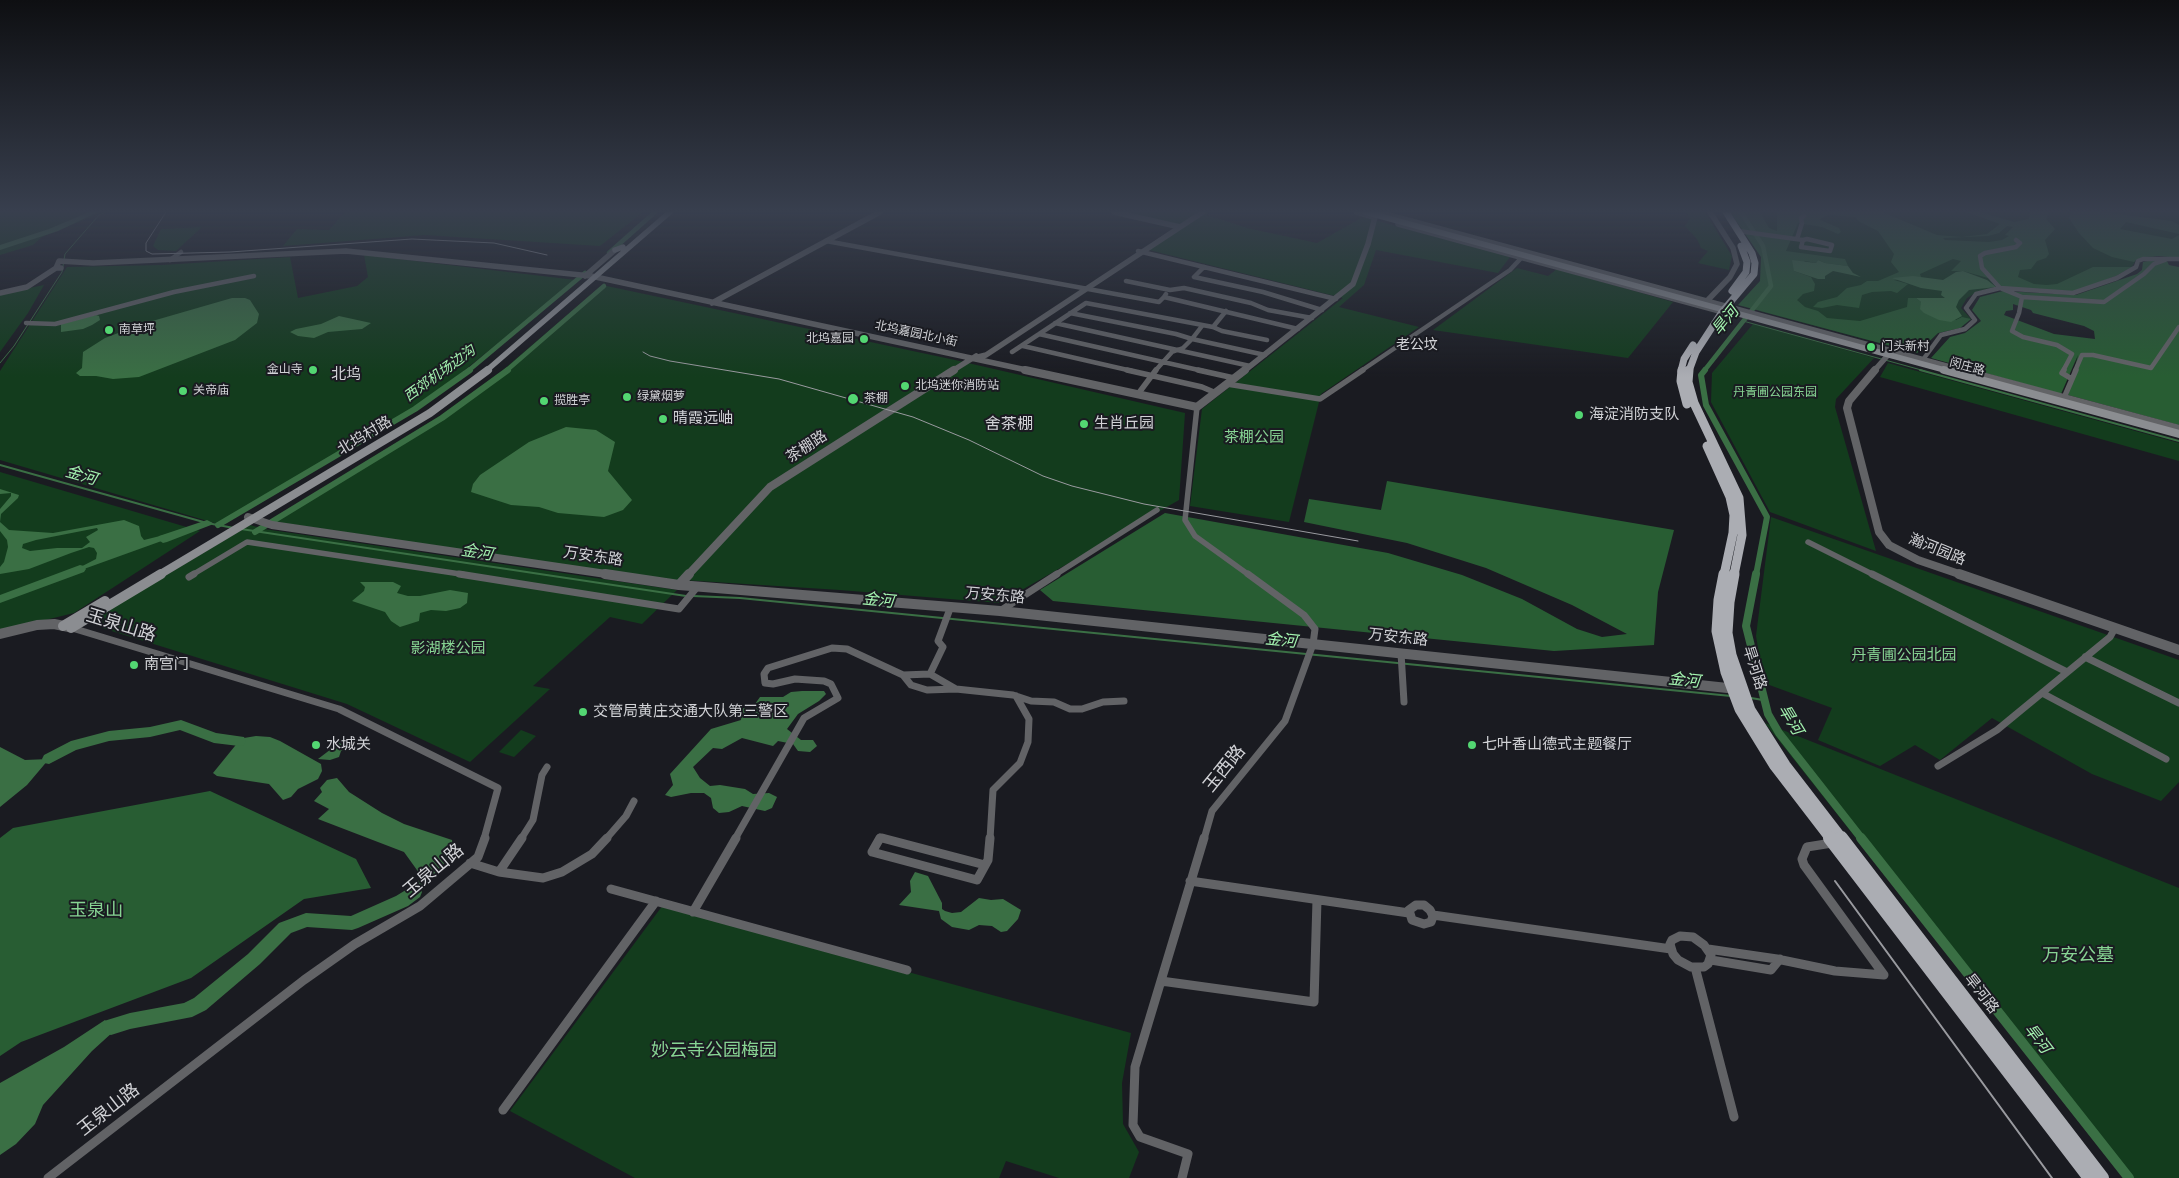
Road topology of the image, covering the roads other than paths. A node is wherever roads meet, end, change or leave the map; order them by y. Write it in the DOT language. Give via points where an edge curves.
graph roads {
  1 [pos="58,267"];
  2 [pos="499,267"];
  3 [pos="600,267"];
  4 [pos="601,267"];
  5 [pos="602,267"];
  6 [pos="778,267"];
  7 [pos="965,267"];
  8 [pos="1116,267"];
  9 [pos="1204,267"];
  10 [pos="1360,267"];
  11 [pos="1513,267"];
  12 [pos="1557,267"];
  13 [pos="1561,267"];
  14 [pos="1577,267"];
  15 [pos="1735,267"];
  16 [pos="1747,267"];
  17 [pos="1755,267"];
  18 [pos="1982,267"];
  19 [pos="2136,267"];
  20 [pos="2151,267"];
  21 [pos="254,276"];
  22 [pos="590,277"];
  23 [pos="1194,278"];
  24 [pos="1126,281"];
  25 [pos="1621,282"];
  26 [pos="1184,288"];
  27 [pos="1630,288"];
  28 [pos="2000,288"];
  29 [pos="1082,289"];
  30 [pos="1170,290"];
  31 [pos="0,293"];
  32 [pos="1164,297"];
  33 [pos="2022,297"];
  34 [pos="1336,299"];
  35 [pos="1706,302"];
  36 [pos="712,303"];
  37 [pos="1721,308"];
  38 [pos="1322,310"];
  39 [pos="1226,312"];
  40 [pos="1070,313"];
  41 [pos="1753,317"];
  42 [pos="1312,318"];
  43 [pos="28,323"];
  44 [pos="1055,323"];
  45 [pos="1202,326"];
  46 [pos="1213,327"];
  47 [pos="2179,327"];
  48 [pos="1298,329"];
  49 [pos="1039,334"];
  50 [pos="1192,339"];
  51 [pos="1268,340"];
  52 [pos="1023,346"];
  53 [pos="1178,350"];
  54 [pos="1012,352"];
  55 [pos="1265,355"];
  56 [pos="972,358"];
  57 [pos="1885,358"];
  58 [pos="1922,360"];
  59 [pos="1162,362"];
  60 [pos="1250,366"];
  61 [pos="1151,376"];
  62 [pos="1234,378"];
  63 [pos="2072,379"];
  64 [pos="1227,384"];
  65 [pos="1216,392"];
  66 [pos="1138,394"];
  67 [pos="2064,399"];
  68 [pos="1197,407"];
  69 [pos="2179,433"];
  70 [pos="1157,510"];
  71 [pos="251,518"];
  72 [pos="1808,542"];
  73 [pos="189,577"];
  74 [pos="679,585"];
  75 [pos="698,586"];
  76 [pos="950,611"];
  77 [pos="1000,611"];
  78 [pos="67,627"];
  79 [pos="2115,628"];
  80 [pos="0,634"];
  81 [pos="1312,647"];
  82 [pos="2179,650"];
  83 [pos="2086,658"];
  84 [pos="1401,660"];
  85 [pos="2067,672"];
  86 [pos="930,674"];
  87 [pos="902,675"];
  88 [pos="956,689"];
  89 [pos="2042,693"];
  90 [pos="1016,696"];
  91 [pos="1740,696"];
  92 [pos="1124,701"];
  93 [pos="1404,702"];
  94 [pos="2179,703"];
  95 [pos="2166,759"];
  96 [pos="1938,766"];
  97 [pos="547,767"];
  98 [pos="634,801"];
  99 [pos="1834,843"];
  100 [pos="470,863"];
  101 [pos="985,865"];
  102 [pos="499,872"];
  103 [pos="1190,881"];
  104 [pos="611,889"];
  105 [pos="1317,900"];
  106 [pos="656,901"];
  107 [pos="694,912"];
  108 [pos="1409,913"];
  109 [pos="1433,915"];
  110 [pos="1671,949"];
  111 [pos="1708,949"];
  112 [pos="1780,959"];
  113 [pos="1711,960"];
  114 [pos="1695,968"];
  115 [pos="907,970"];
  116 [pos="1160,981"];
  117 [pos="503,1110"];
  118 [pos="1734,1117"];
  119 [pos="48,1178"];
  120 [pos="1182,1178"];
  121 [pos="2090,1178"];
  122 [pos="2102,1178"];
  1 -- 31 [label="street" via="27,287"];
  2 -- 22 [label="street"];
  3 -- 22 [label="street, 北坞村路"];
  4 -- 22 [label="main road, 北坞村路"];
  5 -- 22 [label="main road, 北坞村路"];
  6 -- 36 [label="street"];
  7 -- 29 [label="street"];
  8 -- 29 [label="street, 茶棚路"];
  9 -- 23 [label="street"];
  9 -- 34 [label="street"];
  10 -- 34 [label="street" via="1353,284"];
  11 -- 64 [label="street" via="1320,399"];
  12 -- 27 [label="street"];
  13 -- 25 [label="main road"];
  14 -- 35 [label="street"];
  15 -- 35 [label="street"];
  16 -- 37 [label="main road, 旱河路"];
  17 -- 37 [label="main road, 旱河路" via="1748,283"];
  18 -- 28 [label="street"];
  19 -- 28 [label="street" via="2117,278 2072,293"];
  20 -- 33 [label="street" via="2104,302"];
  21 -- 43 [label="street" via="174,292 55,324"];
  22 -- 36 [label="street, 北坞嘉园北小街"];
  22 -- 71 [label="main road, 北坞村路" via="498,362 456,395"];
  23 -- 26 [label="street"];
  23 -- 38 [label="street" via="1263,292"];
  24 -- 30 [label="street"];
  25 -- 27 [label="street"];
  25 -- 37 [label="main road"];
  26 -- 30 [label="street"];
  26 -- 42 [label="street"];
  27 -- 37 [label="street"];
  28 -- 33 [label="street"];
  28 -- 58 [label="street" via="1976,294 1966,308 1975,320 1965,329 1941,335"];
  29 -- 32 [label="street" via="1092,291 1091,294 1103,292 1159,302"];
  29 -- 56 [label="street, 茶棚路" via="986,355"];
  30 -- 32 [label="street"];
  32 -- 39 [label="street"];
  33 -- 63 [label="street" via="2012,331 2057,345 2072,354 2062,373"];
  34 -- 38 [label="street"];
  35 -- 37 [label="street"];
  36 -- 56 [label="street, 北坞嘉园北小街" via="959,358"];
  37 -- 41 [label="street"];
  37 -- 91 [label="main road, 旱河路" via="1692,360 1688,382 1694,403 1739,498 1742,535 1729,602 1727,633"];
  38 -- 42 [label="street"];
  39 -- 46 [label="street"];
  39 -- 48 [label="street"];
  40 -- 44 [label="street"];
  40 -- 45 [label="street" via="1086,303"];
  40 -- 50 [label="street"];
  41 -- 57 [label="street, 闵庄路"];
  41 -- 58 [label="main road, 闵庄路"];
  42 -- 48 [label="street"];
  44 -- 49 [label="street"];
  44 -- 53 [label="street"];
  45 -- 46 [label="street"];
  45 -- 50 [label="street"];
  46 -- 51 [label="street"];
  47 -- 63 [label="street" via="2151,368 2087,354 2082,355"];
  48 -- 55 [label="street"];
  49 -- 52 [label="street"];
  49 -- 59 [label="street"];
  50 -- 53 [label="street"];
  50 -- 55 [label="street"];
  52 -- 54 [label="street"];
  52 -- 61 [label="street"];
  53 -- 59 [label="street"];
  53 -- 60 [label="street"];
  55 -- 60 [label="street"];
  56 -- 66 [label="street, 北坞嘉园北小街"];
  56 -- 74 [label="street, 茶棚路" via="770,487"];
  57 -- 58 [label="street"];
  57 -- 69 [label="street, 闵庄路"];
  57 -- 79 [label="street, 瀚河园路" via="1849,401 1848,408 1879,532 1889,545 1918,560"];
  58 -- 67 [label="main road, 闵庄路"];
  59 -- 61 [label="street"];
  59 -- 62 [label="street"];
  60 -- 62 [label="street"];
  61 -- 65 [label="street"];
  61 -- 66 [label="street"];
  62 -- 64 [label="street"];
  63 -- 67 [label="street"];
  64 -- 65 [label="street"];
  65 -- 68 [label="street"];
  66 -- 68 [label="street, 北坞嘉园北小街"];
  67 -- 69 [label="main road, 闵庄路"];
  68 -- 81 [label="street, 玉西路" via="1186,520 1195,536 1304,615 1315,629"];
  70 -- 77 [label="street"];
  71 -- 74 [label="street, 万安东路" via="272,524"];
  71 -- 78 [label="main road, 北坞村路"];
  72 -- 85 [label="street"];
  73 -- 75 [label="street" via="247,542 679,610"];
  74 -- 75 [label="street, 万安东路"];
  75 -- 76 [label="street, 万安东路"];
  76 -- 77 [label="street, 万安东路"];
  76 -- 86 [label="street" via="938,640 943,647"];
  77 -- 81 [label="street, 万安东路"];
  78 -- 80 [label="street, 玉泉山路" via="37,625"];
  78 -- 100 [label="street, 玉泉山路" via="339,709 498,788 478,857"];
  79 -- 82 [label="street, 瀚河园路"];
  79 -- 83 [label="street" via="2110,637"];
  81 -- 84 [label="street, 万安东路"];
  81 -- 103 [label="street, 玉西路" via="1285,721 1212,811"];
  83 -- 85 [label="street"];
  83 -- 94 [label="street"];
  84 -- 91 [label="street, 万安东路"];
  84 -- 93 [label="street"];
  85 -- 89 [label="street"];
  86 -- 87 [label="street"];
  86 -- 88 [label="street"];
  87 -- 88 [label="street" via="911,685 927,690"];
  87 -- 107 [label="street" via="847,649 832,648 768,668 764,674 766,682 824,681 831,684 838,698 804,718"];
  88 -- 90 [label="street"];
  89 -- 95 [label="street"];
  89 -- 96 [label="street" via="1997,730"];
  90 -- 92 [label="street" via="1031,701 1054,702 1070,709"];
  90 -- 101 [label="street" via="1029,719 1028,742 1013,773 993,790"];
  91 -- 99 [label="main road, 旱河路" via="1758,742"];
  91 -- 122 [label="main road, 旱河路" via="1785,765"];
  97 -- 102 [label="street" via="542,775 533,820"];
  98 -- 102 [label="street" via="621,822 592,854 562,872 543,878"];
  99 -- 112 [label="street" via="1807,847 1802,859 1804,865 1884,975 1835,971"];
  99 -- 121 [label="main road, 旱河路"];
  100 -- 102 [label="street"];
  100 -- 119 [label="street, 玉泉山路" via="420,906 355,944 304,980"];
  101 -- 101 [label="street" via="976,880 872,852 880,837"];
  103 -- 105 [label="street"];
  103 -- 116 [label="street, 玉西路"];
  104 -- 106 [label="street"];
  105 -- 108 [label="street"];
  105 -- 116 [label="street" via="1314,1002"];
  106 -- 107 [label="street"];
  106 -- 117 [label="street"];
  107 -- 115 [label="street"];
  108 -- 109 [label="street" via="1410,908 1420,904"];
  108 -- 109 [label="street" via="1416,922 1424,924 1431,922"];
  109 -- 110 [label="street"];
  110 -- 111 [label="street" via="1672,940 1680,936 1693,937"];
  110 -- 114 [label="street" via="1678,960"];
  111 -- 112 [label="street"];
  111 -- 113 [label="street"];
  112 -- 113 [label="street" via="1771,970"];
  113 -- 114 [label="street" via="1704,967"];
  114 -- 118 [label="street"];
  116 -- 120 [label="street, 玉西路" via="1135,1066 1133,1125 1140,1137 1188,1154"];
}
